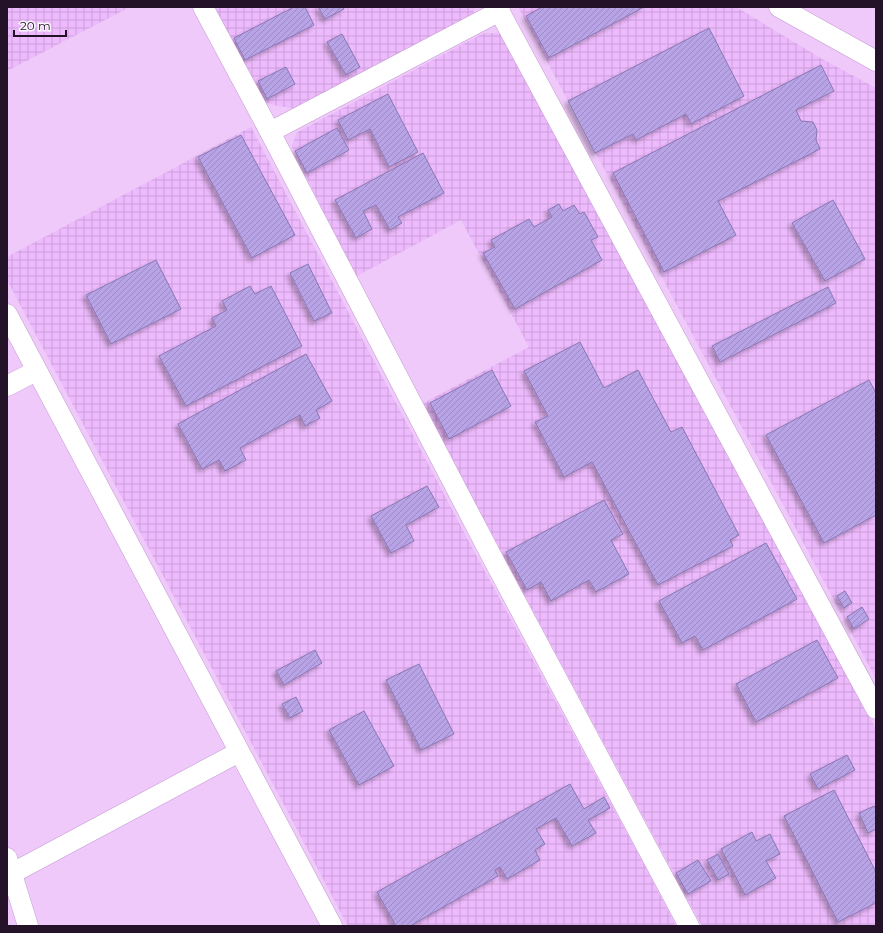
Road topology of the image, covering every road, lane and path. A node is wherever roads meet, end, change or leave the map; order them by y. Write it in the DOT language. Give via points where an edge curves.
graph roads {
  1 [pos="203,7"];
  2 [pos="779,7"];
  3 [pos="499,9"];
  4 [pos="876,61"];
  5 [pos="270,132"];
  6 [pos="7,314"];
  7 [pos="36,370"];
  8 [pos="7,386"];
  9 [pos="876,709"];
  10 [pos="238,752"];
  11 [pos="9,869"];
  12 [pos="28,926"];
  13 [pos="332,926"];
  14 [pos="689,926"];
  1 -- 5 [label="street"];
  2 -- 4 [label="street"];
  3 -- 5 [label="street"];
  3 -- 9 [label="street"];
  5 -- 14 [label="street" via="492,557"];
  6 -- 7 [label="street"];
  7 -- 8 [label="street"];
  7 -- 10 [label="street"];
  10 -- 11 [label="street"];
  10 -- 13 [label="street"];
  11 -- 12 [label="street"];
}
